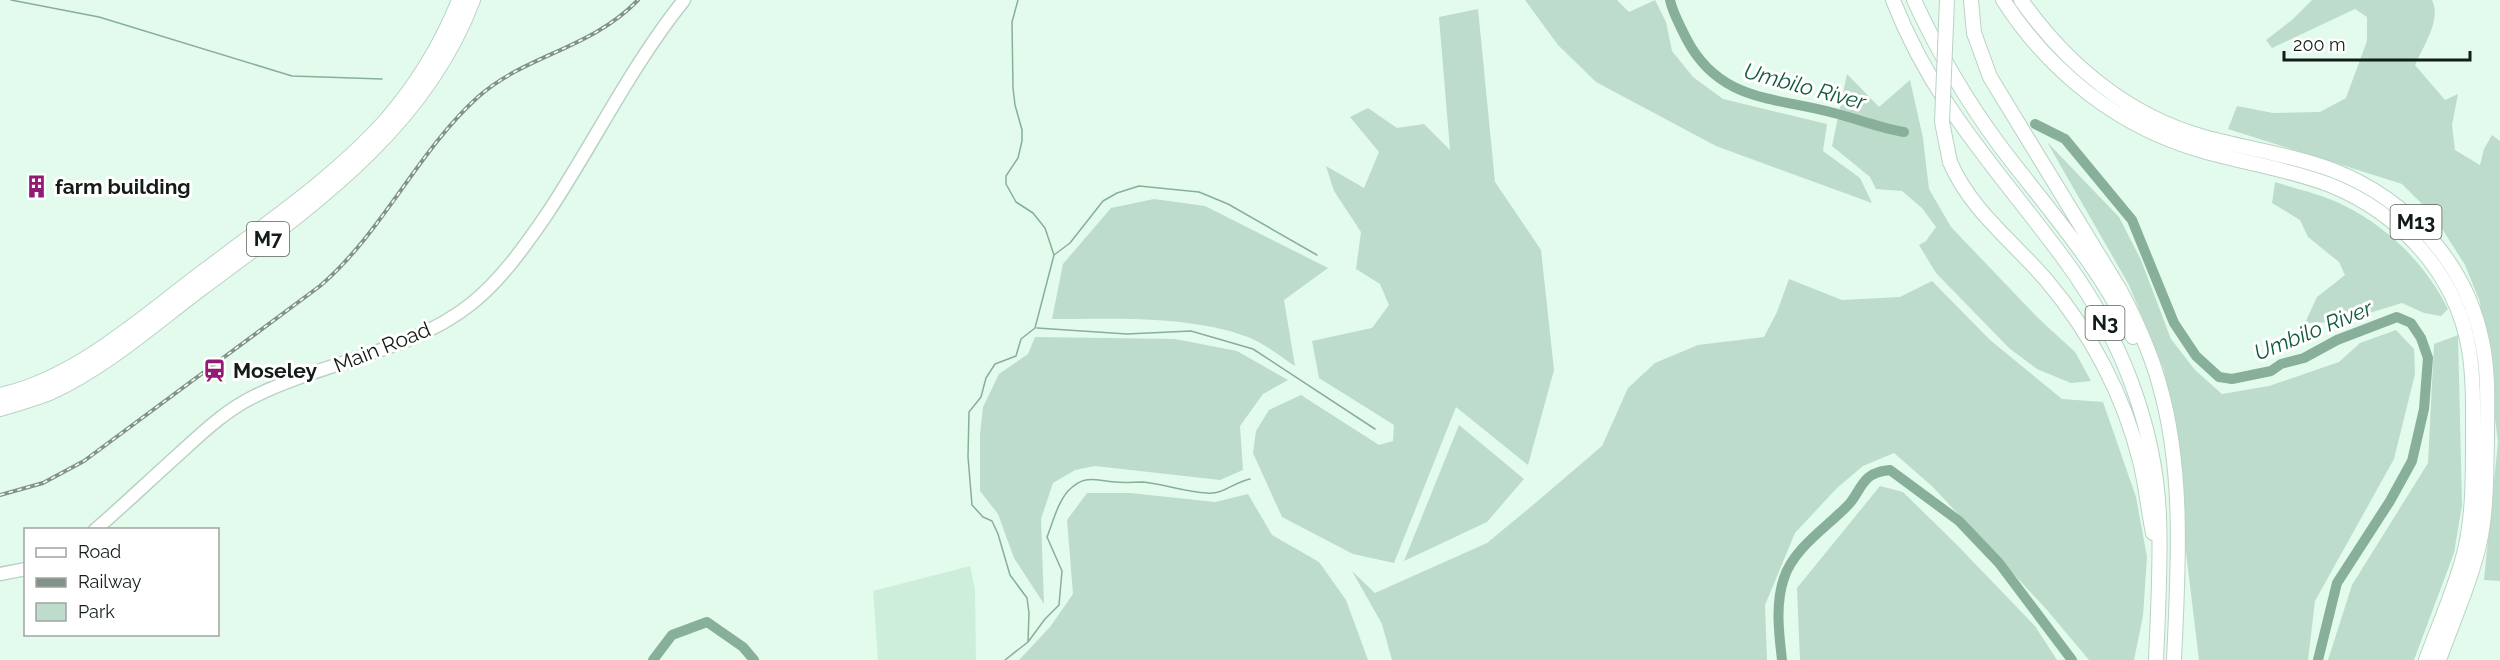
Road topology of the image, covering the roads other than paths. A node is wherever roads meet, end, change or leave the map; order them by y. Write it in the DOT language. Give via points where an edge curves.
graph roads {
  1 [pos="451,0"];
  2 [pos="459,0"];
  3 [pos="473,0"];
  4 [pos="483,0"];
  5 [pos="684,0"];
  6 [pos="1893,0"];
  7 [pos="1914,0"];
  8 [pos="1947,0"];
  9 [pos="1971,0"];
  10 [pos="2003,0"];
  11 [pos="2021,0"];
  12 [pos="430,59"];
  13 [pos="406,116"];
  14 [pos="0,395"];
  15 [pos="0,409"];
  16 [pos="2172,459"];
  17 [pos="97,528"];
  18 [pos="24,569"];
  19 [pos="2160,571"];
  20 [pos="0,574"];
  21 [pos="2451,627"];
  22 [pos="2156,660"];
  23 [pos="2175,660"];
  24 [pos="2426,660"];
  25 [pos="2439,660"];
  26 [pos="2446,660"];
  1 -- 12 [label="highway"];
  2 -- 12 [label="highway, M7"];
  3 -- 13 [label="highway, M7" via="440,65"];
  4 -- 13 [label="highway" via="439,79"];
  5 -- 17 [label="main road, Main Road" via="645,53 516,257 471,304 431,328 242,403 207,429"];
  6 -- 19 [label="highway, N3" via="1926,71 1954,117 2067,262 2119,350 2139,406 2152,463 2159,513"];
  7 -- 16 [label="highway, N3" via="1966,98 2110,293 2148,373"];
  8 -- 19 [label="highway, bridge" via="1942,115 1950,162 1967,195 2048,282 2081,326 2102,363 2122,404 2140,462"];
  9 -- 16 [label="highway" via="1977,46 1999,93 2133,315 2161,392"];
  10 -- 24 [label="highway, M13" via="2026,33 2065,75 2121,116 2178,143 2308,178 2353,196 2409,236 2438,273 2460,316 2470,358 2473,491 2464,552"];
  11 -- 21 [label="highway, M13" via="2070,59 2127,103 2203,137 2306,161 2354,179 2409,215 2449,262 2477,321 2487,392 2484,522"];
  12 -- 14 [label="highway, M7" via="386,119 309,191 99,349 41,382"];
  13 -- 15 [label="highway, M7" via="341,182 114,354 51,392"];
  16 -- 23 [label="highway, N3" via="2178,532"];
  18 -- 20 [label="main road"];
  19 -- 22 [label="highway, N3"];
  21 -- 25 [label="highway, M13"];
  21 -- 26 [label="highway"];
}
